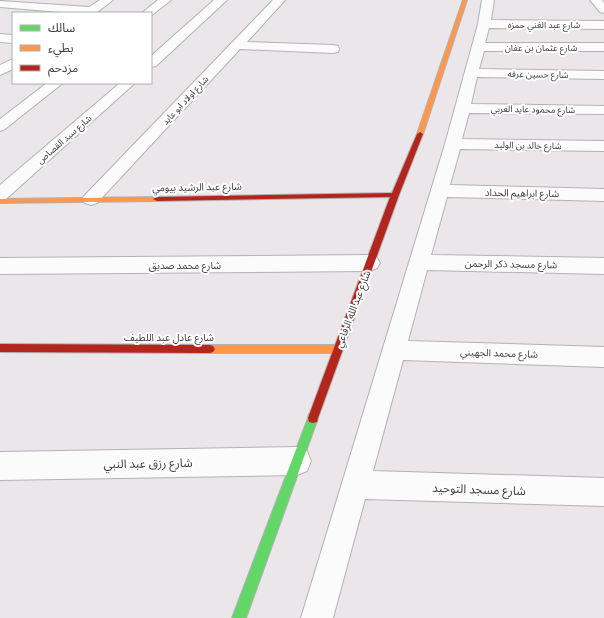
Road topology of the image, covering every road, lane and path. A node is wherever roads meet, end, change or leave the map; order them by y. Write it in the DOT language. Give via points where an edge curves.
graph roads {
  1 [pos="53,0"];
  2 [pos="107,0"];
  3 [pos="165,0"];
  4 [pos="222,0"];
  5 [pos="279,0"];
  6 [pos="465,0"];
  7 [pos="488,0"];
  8 [pos="596,0"];
  9 [pos="0,4"];
  10 [pos="41,7"];
  11 [pos="604,10"];
  12 [pos="89,12"];
  13 [pos="149,12"];
  14 [pos="484,24"];
  15 [pos="604,24"];
  16 [pos="0,38"];
  17 [pos="12,39"];
  18 [pos="152,44"];
  19 [pos="171,45"];
  20 [pos="237,45"];
  21 [pos="478,47"];
  22 [pos="604,47"];
  23 [pos="333,49"];
  24 [pos="152,61"];
  25 [pos="12,63"];
  26 [pos="0,71"];
  27 [pos="472,73"];
  28 [pos="604,75"];
  29 [pos="55,84"];
  30 [pos="127,84"];
  31 [pos="462,108"];
  32 [pos="604,110"];
  33 [pos="0,126"];
  34 [pos="453,144"];
  35 [pos="604,146"];
  36 [pos="439,191"];
  37 [pos="0,195"];
  38 [pos="395,195"];
  39 [pos="604,195"];
  40 [pos="91,199"];
  41 [pos="0,201"];
  42 [pos="419,262"];
  43 [pos="370,263"];
  44 [pos="0,266"];
  45 [pos="604,266"];
  46 [pos="0,348"];
  47 [pos="338,349"];
  48 [pos="393,350"];
  49 [pos="604,357"];
  50 [pos="297,461"];
  51 [pos="0,466"];
  52 [pos="354,485"];
  53 [pos="604,492"];
  54 [pos="239,618"];
  55 [pos="317,618"];
  1 -- 10 [label="street"];
  2 -- 12 [label="street"];
  3 -- 13 [label="street"];
  4 -- 19 [label="street"];
  5 -- 20 [label="street, شارع اولاد ابو عايد"];
  6 -- 38 [label="street, شارع عبد الله الرفاعي" via="428,116"];
  7 -- 14 [label="street"];
  8 -- 11 [label="street"];
  9 -- 10 [label="street"];
  10 -- 12 [label="street"];
  14 -- 15 [label="street, شارع عبد الغني حمزه"];
  14 -- 21 [label="street"];
  16 -- 17 [label="street"];
  18 -- 19 [label="street"];
  19 -- 24 [label="street"];
  20 -- 23 [label="street"];
  20 -- 40 [label="street, شارع اولاد ابو عايد"];
  21 -- 22 [label="street, شارع عثمان بن عفان"];
  21 -- 27 [label="street"];
  25 -- 26 [label="street"];
  27 -- 28 [label="street, شارع حسين عرفه"];
  27 -- 31 [label="street"];
  29 -- 33 [label="street"];
  30 -- 37 [label="street, شارع سيد القصاص"];
  31 -- 32 [label="street, شارع محمود عايد العربي"];
  31 -- 34 [label="street"];
  34 -- 35 [label="street, شارع خالد بن الوليد"];
  34 -- 36 [label="street"];
  36 -- 39 [label="street, شارع ابراهيم الحداد"];
  36 -- 42 [label="street"];
  38 -- 40 [label="street, شارع عبد الرشيد بيومي"];
  38 -- 43 [label="street, شارع عبد الله الرفاعي"];
  40 -- 41 [label="street, شارع عبد الرشيد بيومي"];
  42 -- 45 [label="street, شارع مسجد ذكر الرحمن"];
  42 -- 48 [label="street"];
  43 -- 44 [label="street, شارع محمد صديق"];
  43 -- 47 [label="street, شارع عبد الله الرفاعي"];
  46 -- 47 [label="street, شارع عادل عبد اللطيف"];
  47 -- 50 [label="street, شارع عبد الله الرفاعي"];
  48 -- 49 [label="street, شارع محمد الجهيني"];
  48 -- 52 [label="street"];
  50 -- 51 [label="street, شارع رزق عبد النبي"];
  50 -- 54 [label="street, شارع عبد الله الرفاعي"];
  52 -- 53 [label="street, شارع مسجد التوحيد"];
  52 -- 55 [label="street"];
}
